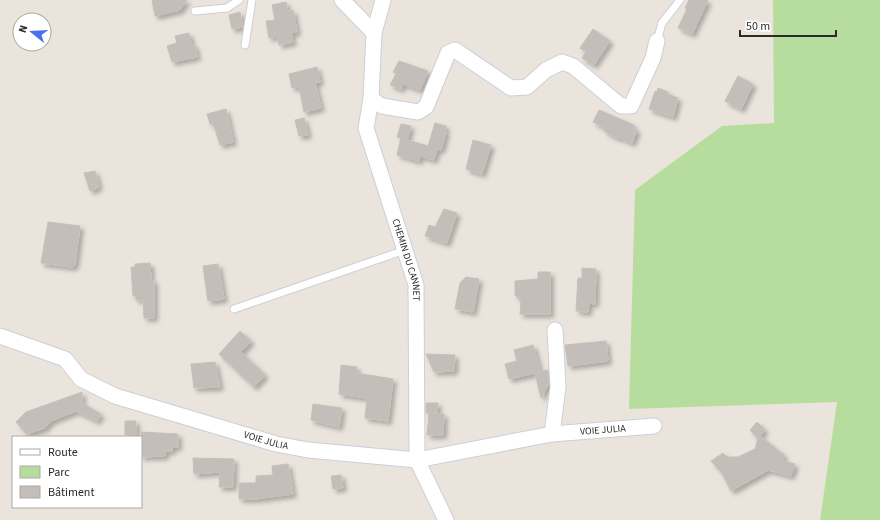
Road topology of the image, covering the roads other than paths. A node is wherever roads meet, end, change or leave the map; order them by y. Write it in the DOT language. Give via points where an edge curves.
graph roads {
  1 [pos="239,0"];
  2 [pos="252,0"];
  3 [pos="342,0"];
  4 [pos="383,0"];
  5 [pos="680,0"];
  6 [pos="195,11"];
  7 [pos="374,33"];
  8 [pos="657,41"];
  9 [pos="245,45"];
  10 [pos="371,99"];
  11 [pos="405,250"];
  12 [pos="234,309"];
  13 [pos="555,330"];
  14 [pos="0,336"];
  15 [pos="654,426"];
  16 [pos="552,434"];
  17 [pos="417,460"];
  18 [pos="446,520"];
  1 -- 6 [label="lane" via="227,8"];
  2 -- 9 [label="lane"];
  3 -- 7 [label="street"];
  4 -- 7 [label="street, CHEMIN DU CANNET"];
  5 -- 8 [label="lane" via="662,23"];
  7 -- 10 [label="street, CHEMIN DU CANNET"];
  8 -- 10 [label="street" via="653,58 631,106 621,106 574,66 562,62 546,70 527,87 511,88 455,50 448,53 426,108 418,112 382,106"];
  10 -- 11 [label="street, CHEMIN DU CANNET" via="366,128"];
  11 -- 12 [label="lane"];
  11 -- 17 [label="street, CHEMIN DU CANNET" via="416,285"];
  13 -- 16 [label="street" via="558,387"];
  14 -- 17 [label="street, VOIE JULIA" via="65,359 81,379 122,398 276,444 308,450"];
  15 -- 16 [label="street, VOIE JULIA"];
  16 -- 17 [label="street, VOIE JULIA"];
  17 -- 18 [label="street, CHEMIN DU CANNET"];
}
